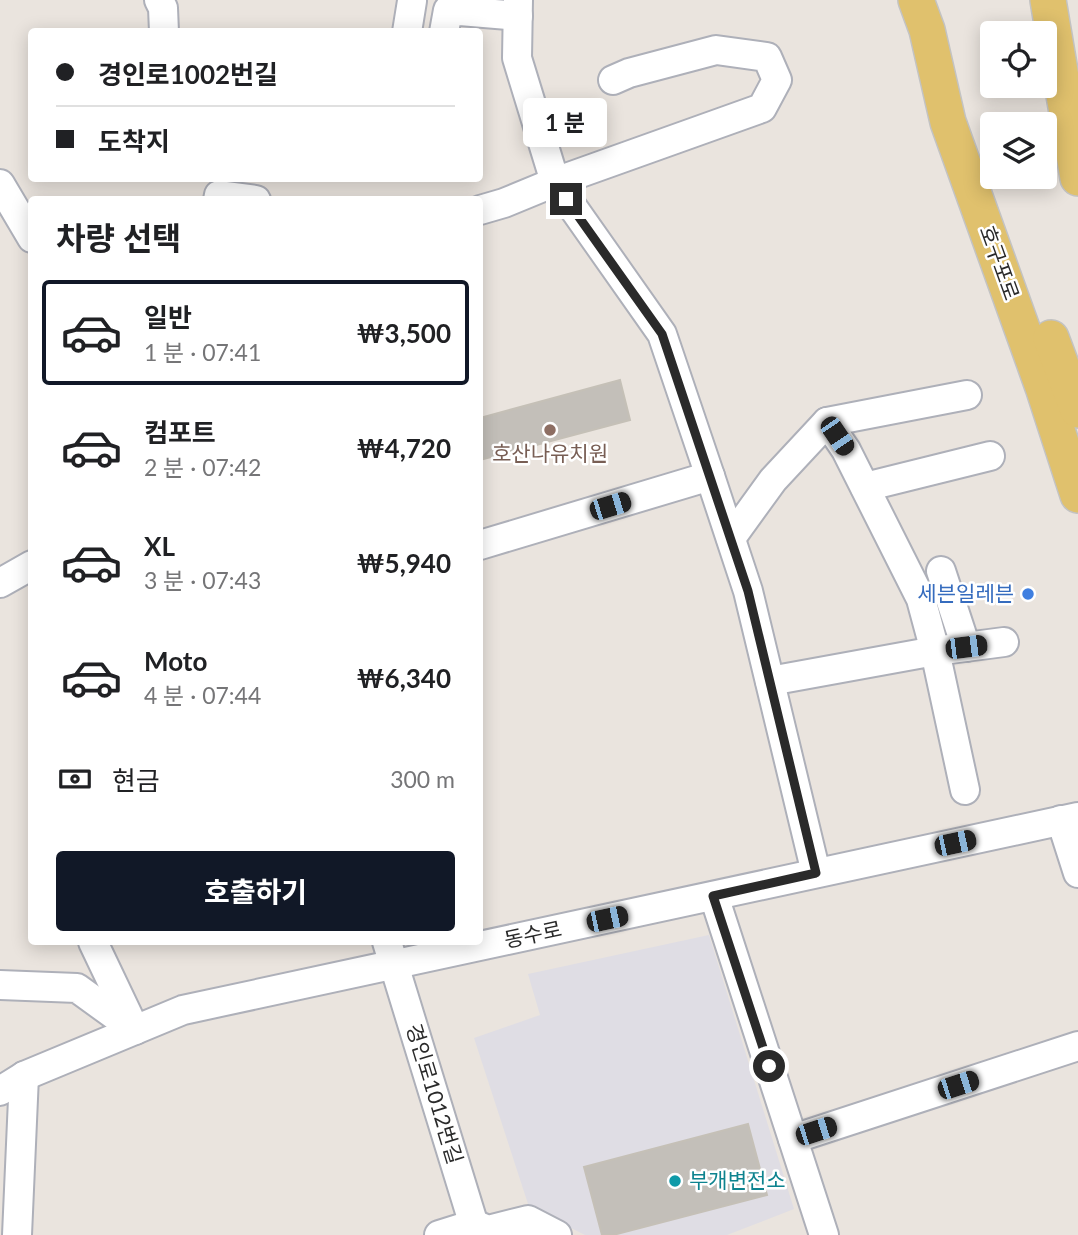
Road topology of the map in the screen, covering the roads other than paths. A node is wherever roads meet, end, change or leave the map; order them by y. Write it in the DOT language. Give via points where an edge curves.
graph roads {
  1 [pos="159,0"];
  2 [pos="1049,0"];
  3 [pos="412,1"];
  4 [pos="518,8"];
  5 [pos="922,15"];
  6 [pos="164,28"];
  7 [pos="408,28"];
  8 [pos="445,28"];
  9 [pos="613,80"];
  10 [pos="1078,85"];
  11 [pos="1078,178"];
  12 [pos="555,182"];
  13 [pos="0,184"];
  14 [pos="483,209"];
  15 [pos="28,231"];
  16 [pos="968,395"];
  17 [pos="1078,410"];
  18 [pos="827,422"];
  19 [pos="990,456"];
  20 [pos="710,476"];
  21 [pos="865,487"];
  22 [pos="1078,495"];
  23 [pos="731,538"];
  24 [pos="483,544"];
  25 [pos="28,567"];
  26 [pos="942,571"];
  27 [pos="0,583"];
  28 [pos="1003,642"];
  29 [pos="966,647"];
  30 [pos="935,651"];
  31 [pos="770,681"];
  32 [pos="965,790"];
  33 [pos="1070,818"];
  34 [pos="816,873"];
  35 [pos="1078,873"];
  36 [pos="713,896"];
  37 [pos="483,937"];
  38 [pos="94,945"];
  39 [pos="435,945"];
  40 [pos="390,953"];
  41 [pos="0,985"];
  42 [pos="135,1030"];
  43 [pos="1078,1046"];
  44 [pos="12,1084"];
  45 [pos="793,1139"];
  46 [pos="476,1229"];
  47 [pos="17,1235"];
  48 [pos="439,1235"];
  49 [pos="557,1235"];
  50 [pos="824,1235"];
  1 -- 6 [label="street"];
  2 -- 10 [label="main road"];
  2 -- 11 [label="main road"];
  3 -- 7 [label="street"];
  4 -- 8 [label="street" via="448,10"];
  4 -- 12 [label="street" via="517,58"];
  5 -- 17 [label="main road, 호구포로"];
  5 -- 22 [label="main road, 호구포로" via="948,122"];
  9 -- 12 [label="street" via="716,50 767,57 777,80 762,108"];
  12 -- 14 [label="street"];
  12 -- 20 [label="street" via="662,334"];
  13 -- 15 [label="street"];
  16 -- 18 [label="street"];
  18 -- 21 [label="street"];
  18 -- 23 [label="street" via="773,480"];
  19 -- 21 [label="street"];
  20 -- 23 [label="street"];
  20 -- 24 [label="street"];
  21 -- 30 [label="street" via="921,599"];
  23 -- 31 [label="street"];
  25 -- 27 [label="street"];
  26 -- 29 [label="street"];
  28 -- 29 [label="street"];
  29 -- 30 [label="street"];
  30 -- 31 [label="street"];
  30 -- 32 [label="street"];
  31 -- 34 [label="street"];
  33 -- 34 [label="street, 동수로"];
  33 -- 35 [label="street"];
  34 -- 36 [label="street, 동수로"];
  36 -- 37 [label="street, 동수로"];
  36 -- 45 [label="street"];
  38 -- 42 [label="street"];
  39 -- 40 [label="street, 동수로"];
  40 -- 42 [label="street, 동수로" via="183,1010"];
  40 -- 46 [label="street, 경인로1012번길"];
  41 -- 42 [label="street" via="77,988"];
  42 -- 44 [label="street, 동수로"];
  43 -- 45 [label="street"];
  44 -- 47 [label="street"];
  45 -- 50 [label="street"];
  46 -- 48 [label="street"];
  46 -- 49 [label="street" via="528,1220"];
}
